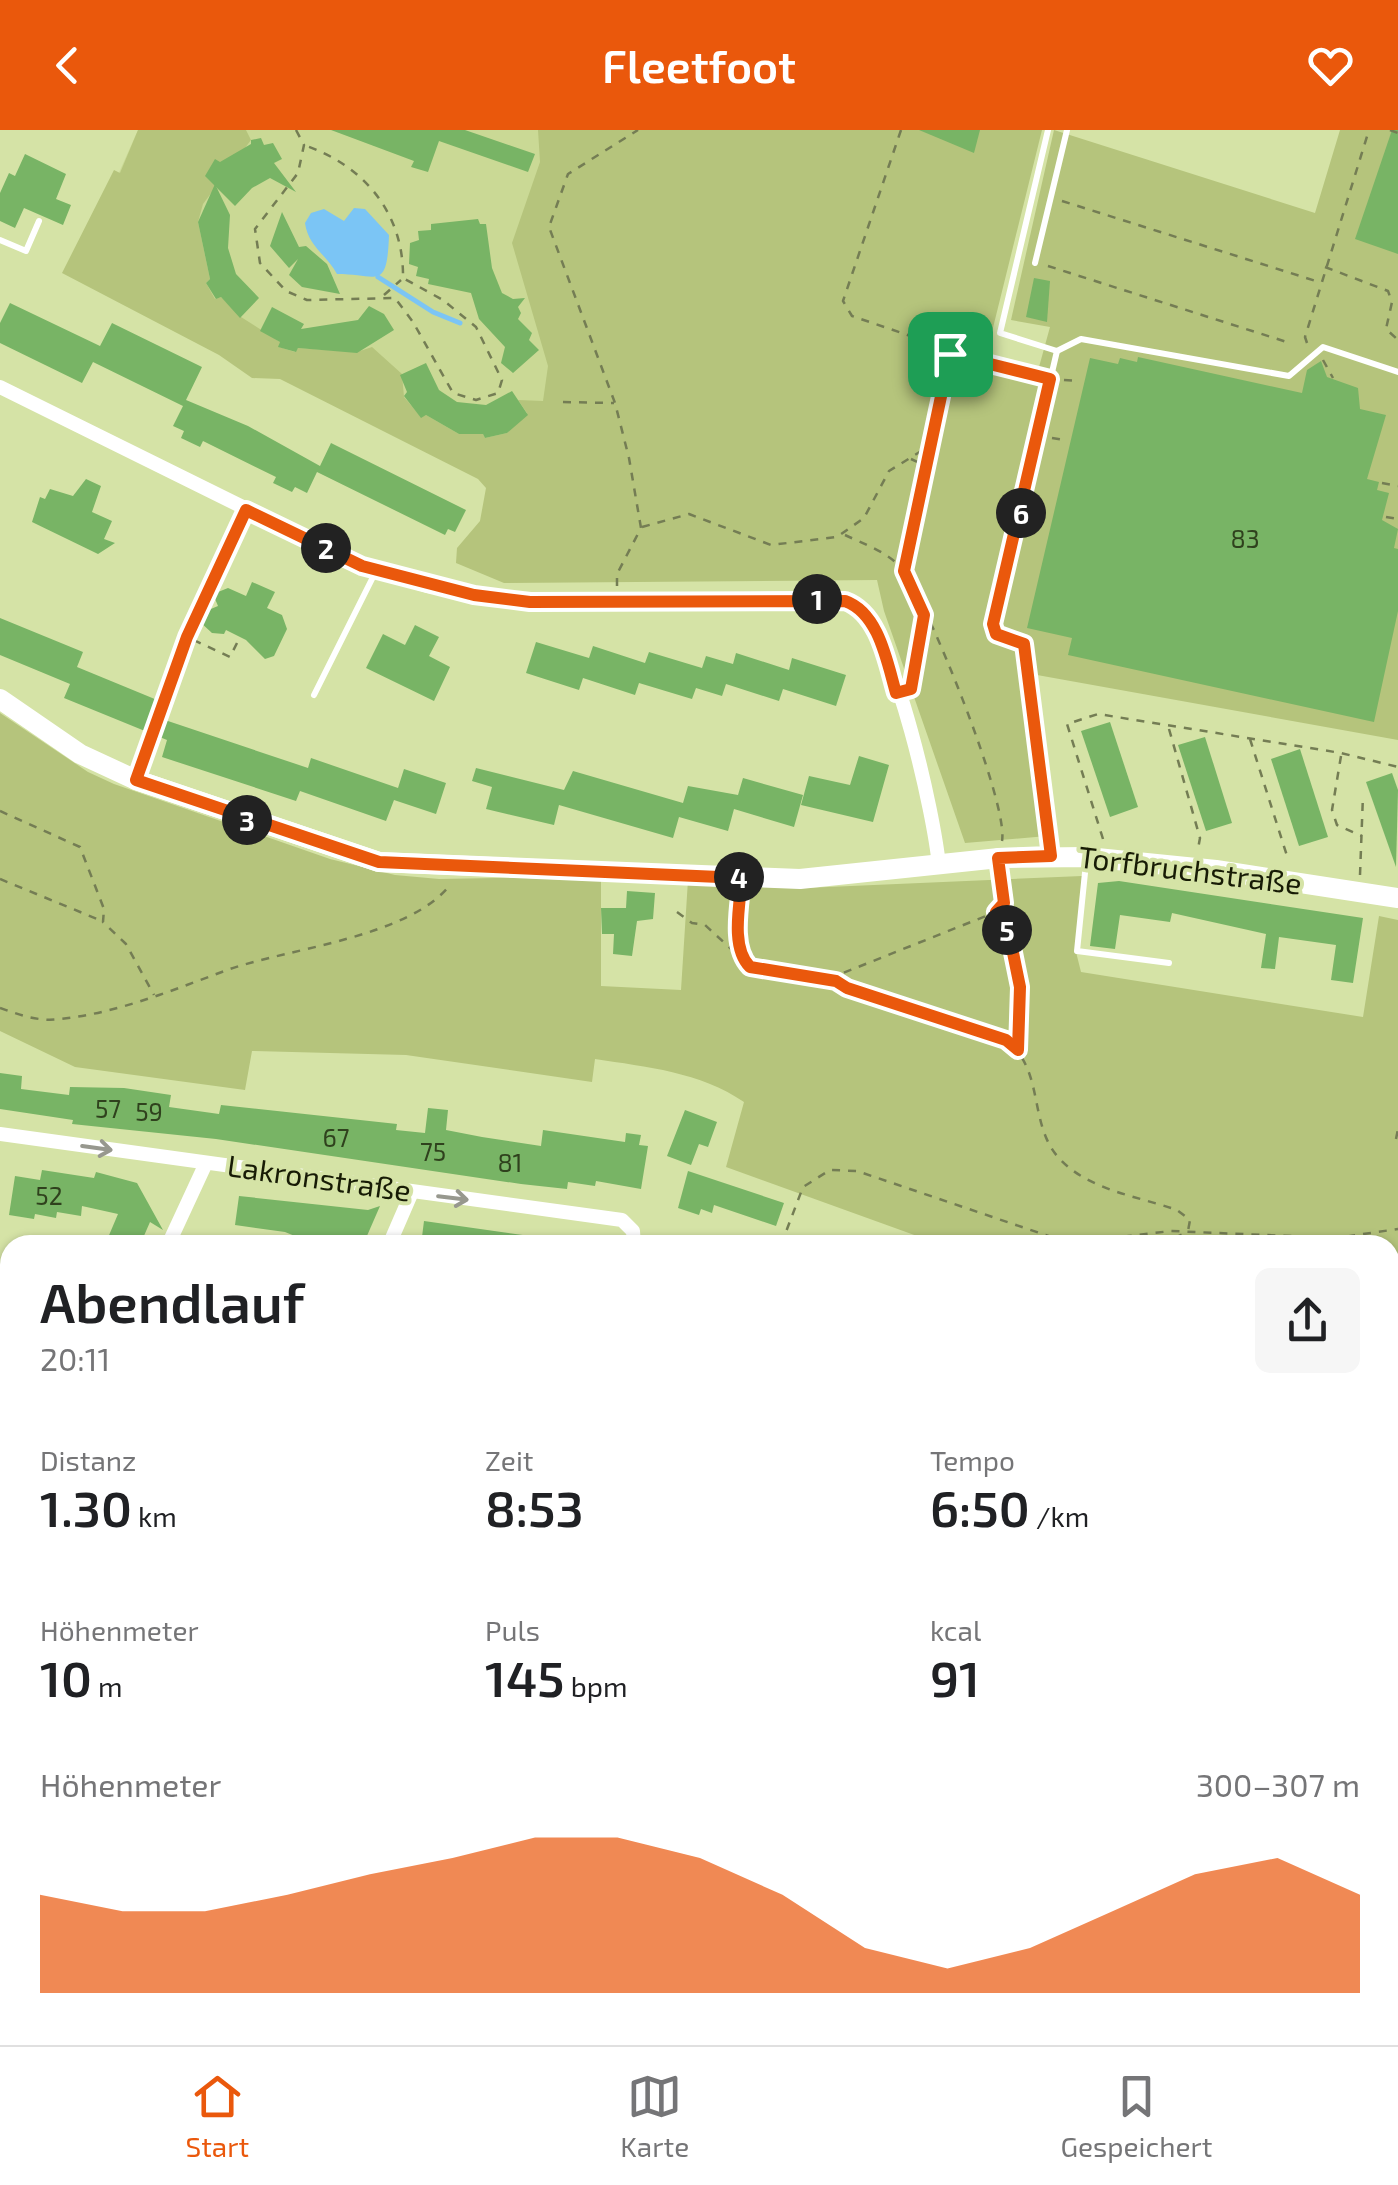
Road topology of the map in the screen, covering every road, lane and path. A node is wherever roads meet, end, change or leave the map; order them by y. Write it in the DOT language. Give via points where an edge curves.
graph roads {
  1 [pos="296,130"];
  2 [pos="638,130"];
  3 [pos="901,130"];
  4 [pos="1048,130"];
  5 [pos="1067,130"];
  6 [pos="1368,130"];
  7 [pos="1390,130"];
  8 [pos="1398,133"];
  9 [pos="304,145"];
  10 [pos="1051,197"];
  11 [pos="39,220"];
  12 [pos="0,240"];
  13 [pos="1036,262"];
  14 [pos="1323,267"];
  15 [pos="403,278"];
  16 [pos="1319,282"];
  17 [pos="383,296"];
  18 [pos="1398,340"];
  19 [pos="1290,343"];
  20 [pos="1057,350"];
  21 [pos="1316,353"];
  22 [pos="950,354"];
  23 [pos="1398,372"];
  24 [pos="1333,378"];
  25 [pos="1050,379"];
  26 [pos="1078,381"];
  27 [pos="0,386"];
  28 [pos="563,402"];
  29 [pos="615,404"];
  30 [pos="1039,436"];
  31 [pos="1065,440"];
  32 [pos="933,444"];
  33 [pos="909,458"];
  34 [pos="927,468"];
  35 [pos="1382,483"];
  36 [pos="1398,486"];
  37 [pos="246,510"];
  38 [pos="1386,517"];
  39 [pos="1398,519"];
  40 [pos="641,528"];
  41 [pos="845,535"];
  42 [pos="376,570"];
  43 [pos="904,571"];
  44 [pos="618,574"];
  45 [pos="924,615"];
  46 [pos="187,637"];
  47 [pos="237,643"];
  48 [pos="896,693"];
  49 [pos="314,695"];
  50 [pos="0,699"];
  51 [pos="1168,727"];
  52 [pos="1250,738"];
  53 [pos="1341,753"];
  54 [pos="1398,767"];
  55 [pos="136,780"];
  56 [pos="1363,795"];
  57 [pos="0,811"];
  58 [pos="1362,836"];
  59 [pos="1051,856"];
  60 [pos="1094,857"];
  61 [pos="998,858"];
  62 [pos="939,866"];
  63 [pos="454,867"];
  64 [pos="1194,867"];
  65 [pos="742,878"];
  66 [pos="0,879"];
  67 [pos="1286,881"];
  68 [pos="1360,892"];
  69 [pos="1398,898"];
  70 [pos="677,912"];
  71 [pos="996,912"];
  72 [pos="103,922"];
  73 [pos="745,963"];
  74 [pos="1169,963"];
  75 [pos="836,981"];
  76 [pos="154,996"];
  77 [pos="0,1008"];
  78 [pos="1018,1050"];
  79 [pos="1398,1128"];
  80 [pos="0,1134"];
  81 [pos="1396,1139"];
  82 [pos="206,1164"];
  83 [pos="412,1192"];
  84 [pos="1398,1229"];
  85 [pos="1188,1231"];
  86 [pos="173,1235"];
  87 [pos="394,1235"];
  88 [pos="632,1235"];
  89 [pos="784,1235"];
  90 [pos="1043,1235"];
  91 [pos="1151,1235"];
  92 [pos="1180,1235"];
  93 [pos="1262,1235"];
  94 [pos="1345,1235"];
  1 -- 9 [label="path"];
  2 -- 29 [label="path" via="568,174 549,227"];
  3 -- 22 [label="path" via="844,310"];
  4 -- 20 [label="lane" via="1000,333"];
  5 -- 10 [label="lane"];
  6 -- 14 [label="path"];
  7 -- 8 [label="path"];
  9 -- 15 [label="path" via="351,170 391,211"];
  9 -- 17 [label="path" via="298,173 255,229 260,263 286,291 307,300"];
  10 -- 13 [label="lane"];
  10 -- 16 [label="path"];
  11 -- 12 [label="lane" via="26,251"];
  13 -- 19 [label="path"];
  14 -- 16 [label="path"];
  14 -- 18 [label="path" via="1388,291 1386,333"];
  15 -- 17 [label="path"];
  15 -- 17 [label="path" via="476,327 502,380 498,393 476,400 453,393 413,322 395,298"];
  16 -- 21 [label="path" via="1304,336"];
  20 -- 21 [label="lane" via="1081,339 1289,376"];
  20 -- 25 [label="lane"];
  21 -- 23 [label="lane" via="1323,347"];
  21 -- 24 [label="path"];
  22 -- 25 [label="path"];
  22 -- 32 [label="path"];
  25 -- 26 [label="path"];
  25 -- 30 [label="lane"];
  27 -- 37 [label="street"];
  28 -- 29 [label="path"];
  29 -- 40 [label="path"];
  30 -- 31 [label="path"];
  30 -- 59 [label="lane" via="993,624 996,634 1024,644"];
  32 -- 33 [label="path"];
  32 -- 34 [label="path"];
  33 -- 34 [label="path"];
  33 -- 41 [label="path" via="884,476 864,518"];
  34 -- 43 [label="path"];
  35 -- 36 [label="path"];
  37 -- 42 [label="street"];
  37 -- 46 [label="path"];
  38 -- 39 [label="path"];
  40 -- 41 [label="path" via="689,514 771,545"];
  40 -- 44 [label="path"];
  41 -- 43 [label="path"];
  42 -- 48 [label="street" via="428,586 530,602 845,601 876,631"];
  42 -- 49 [label="lane"];
  43 -- 45 [label="path"];
  45 -- 48 [label="path" via="911,689"];
  45 -- 61 [label="path" via="999,803 1004,834"];
  46 -- 47 [label="path" via="230,657"];
  46 -- 55 [label="path"];
  48 -- 62 [label="street" via="935,826"];
  50 -- 55 [label="main road, Torfbruchstraße" via="80,754"];
  51 -- 52 [label="path"];
  51 -- 60 [label="path" via="1098,714 1067,724 1103,834"];
  51 -- 64 [label="path" via="1200,838"];
  52 -- 53 [label="path"];
  52 -- 67 [label="path" via="1289,855"];
  53 -- 54 [label="path"];
  53 -- 58 [label="path" via="1332,810 1337,826"];
  55 -- 63 [label="main road, Torfbruchstraße" via="357,857"];
  56 -- 58 [label="path"];
  57 -- 72 [label="path" via="80,847"];
  58 -- 68 [label="path"];
  59 -- 60 [label="main road, Torfbruchstraße"];
  59 -- 61 [label="main road, Torfbruchstraße"];
  60 -- 64 [label="main road, Torfbruchstraße"];
  60 -- 74 [label="lane" via="1077,951"];
  61 -- 62 [label="main road, Torfbruchstraße"];
  61 -- 71 [label="path" via="1004,903"];
  62 -- 65 [label="main road, Torfbruchstraße"];
  63 -- 65 [label="main road, Torfbruchstraße"];
  63 -- 76 [label="path" via="450,888 382,927"];
  64 -- 67 [label="main road, Torfbruchstraße"];
  65 -- 73 [label="path" via="739,937"];
  66 -- 72 [label="path"];
  67 -- 68 [label="main road, Torfbruchstraße"];
  68 -- 69 [label="main road, Torfbruchstraße"];
  70 -- 73 [label="path" via="705,925"];
  71 -- 75 [label="path"];
  71 -- 78 [label="path" via="1010,938 1020,987"];
  72 -- 76 [label="path" via="126,944"];
  73 -- 75 [label="path"];
  75 -- 78 [label="path" via="1006,1040"];
  76 -- 77 [label="path" via="56,1020"];
  78 -- 85 [label="path" via="1058,1157 1083,1178 1176,1210 1190,1220"];
  79 -- 81 [label="path"];
  80 -- 82 [label="street, Lakronstraße, one-way"];
  82 -- 83 [label="street, Lakronstraße"];
  82 -- 86 [label="street"];
  83 -- 87 [label="street"];
  83 -- 88 [label="street, Lakronstraße, one-way" via="622,1220"];
  84 -- 94 [label="path"];
  85 -- 91 [label="path"];
  85 -- 92 [label="path"];
  85 -- 93 [label="path"];
  89 -- 90 [label="path" via="803,1187 838,1168"];
}
